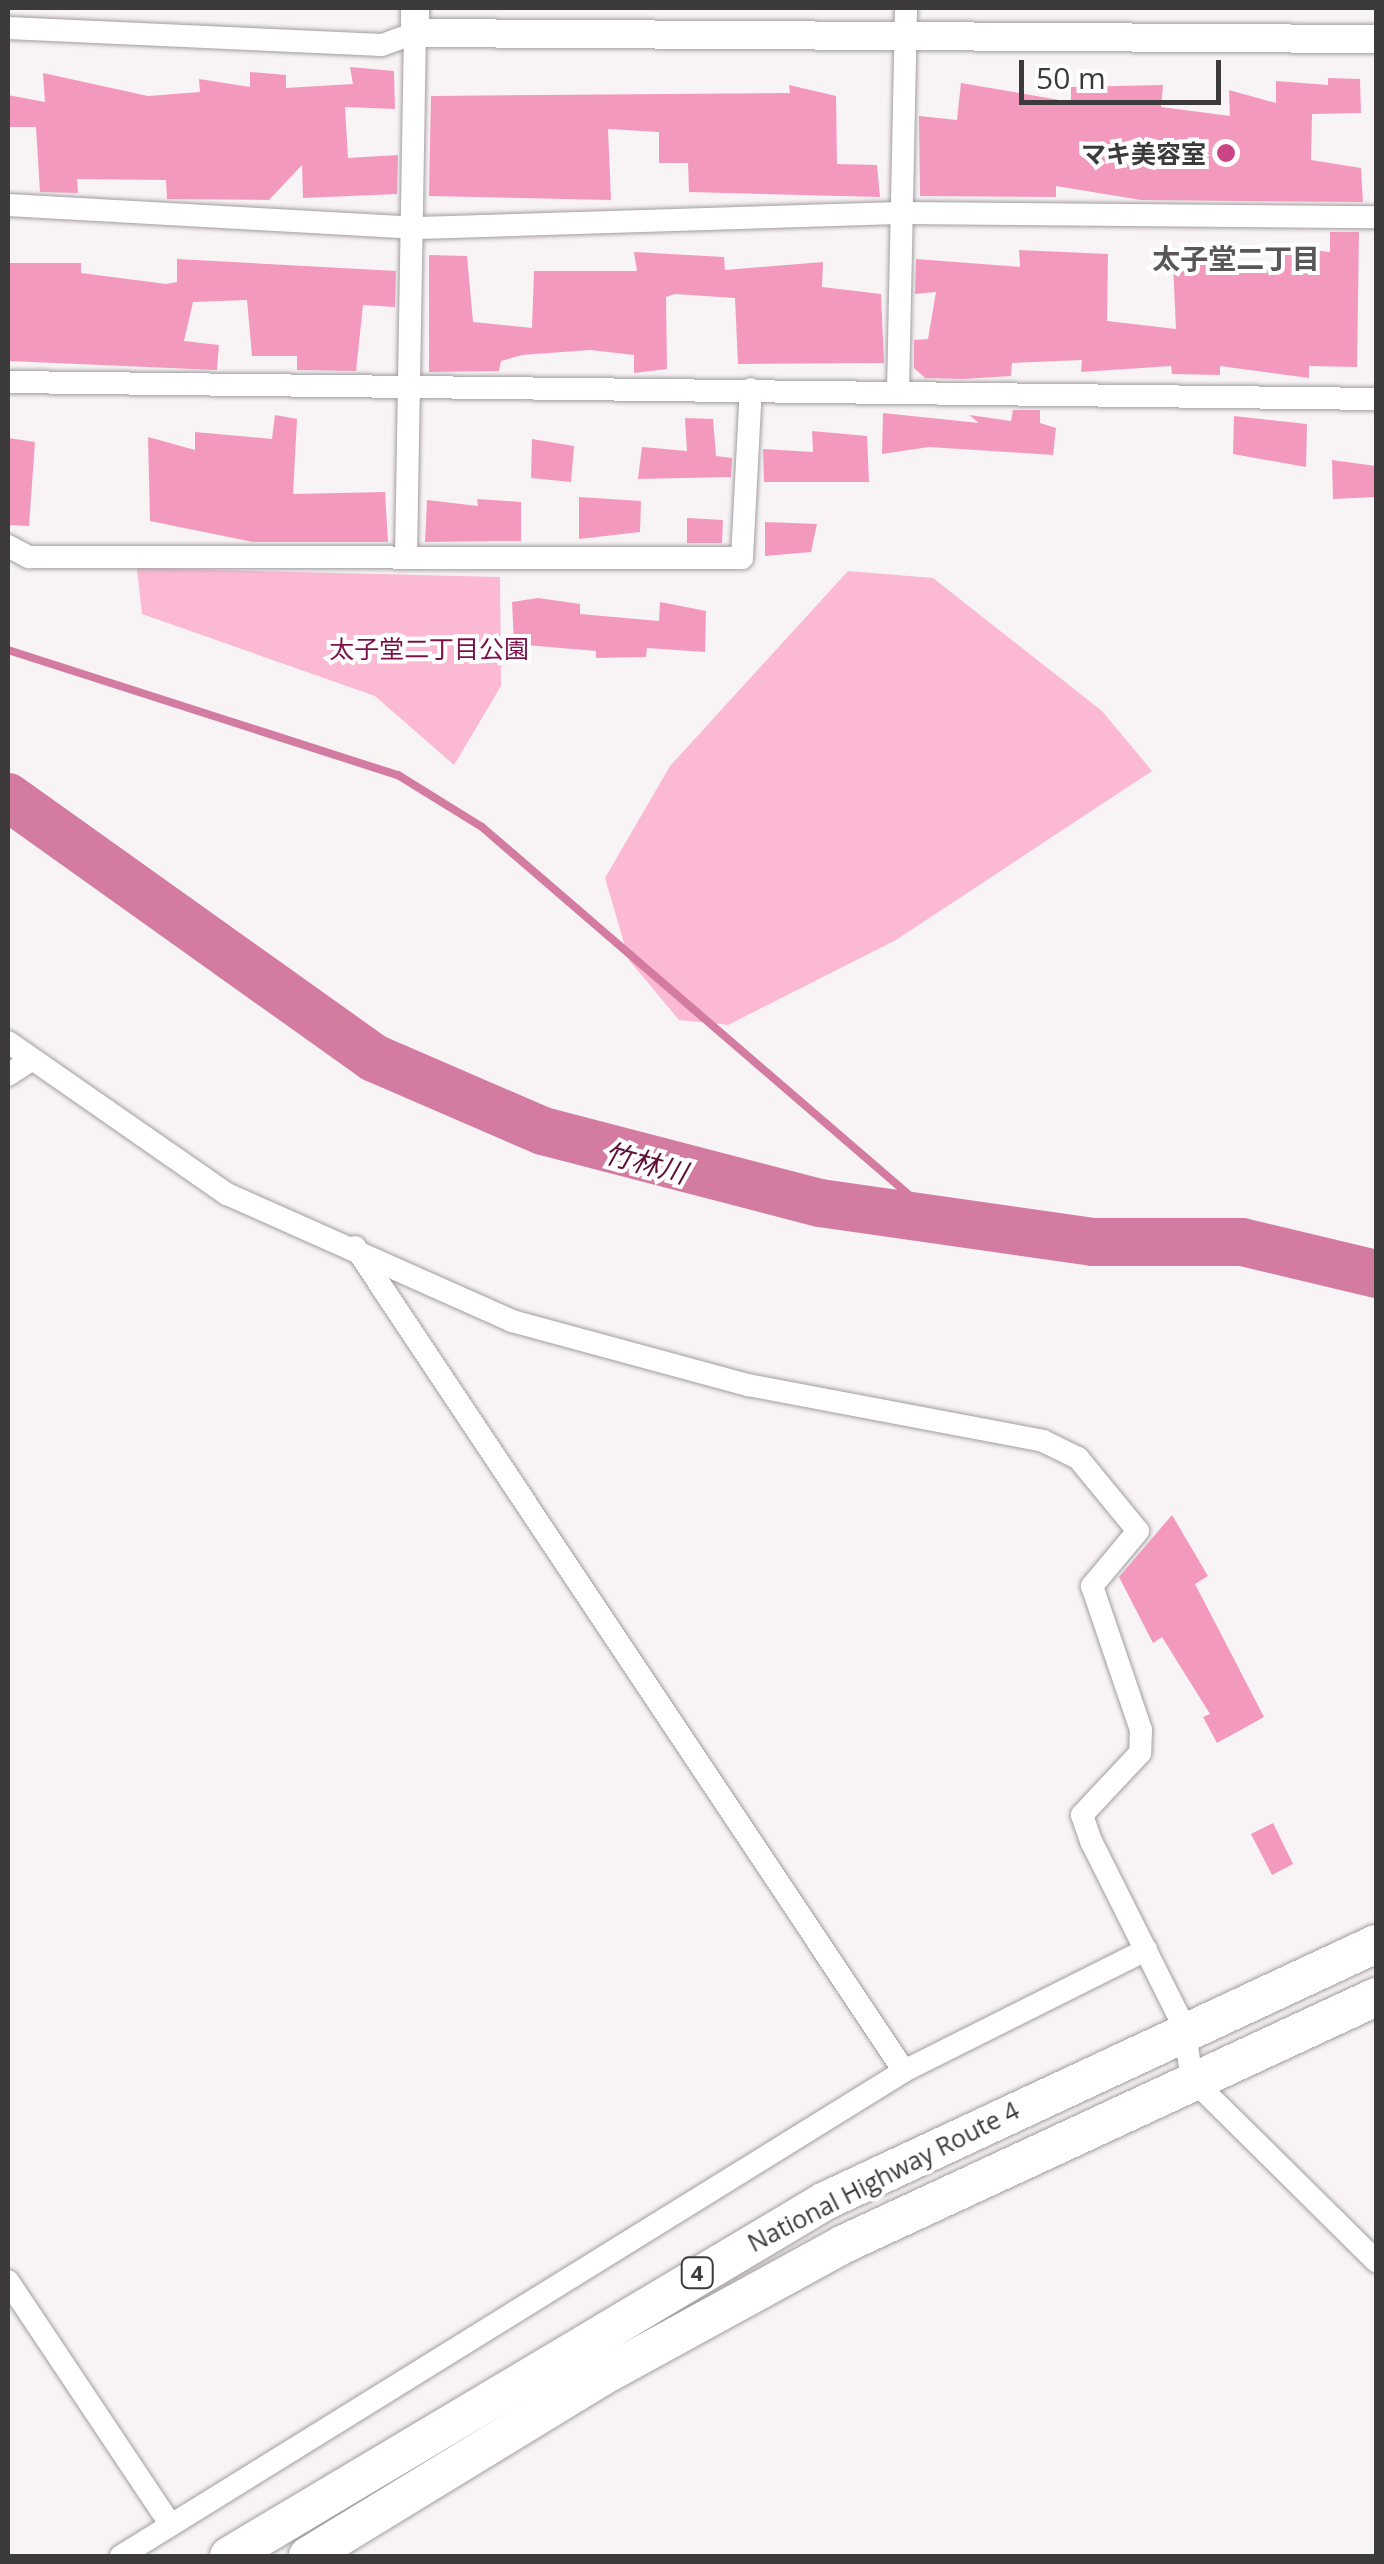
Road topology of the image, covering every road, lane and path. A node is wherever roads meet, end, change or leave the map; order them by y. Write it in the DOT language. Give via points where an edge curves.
graph roads {
  1 [pos="415,20"];
  2 [pos="907,22"];
  3 [pos="8,28"];
  4 [pos="1376,39"];
  5 [pos="8,206"];
  6 [pos="899,213"];
  7 [pos="1376,217"];
  8 [pos="418,228"];
  9 [pos="8,382"];
  10 [pos="751,389"];
  11 [pos="898,392"];
  12 [pos="404,393"];
  13 [pos="1376,399"];
  14 [pos="8,546"];
  15 [pos="406,557"];
  16 [pos="8,1042"];
  17 [pos="32,1060"];
  18 [pos="8,1075"];
  19 [pos="353,1244"];
  20 [pos="1376,1944"];
  21 [pos="1146,1950"];
  22 [pos="1376,1997"];
  23 [pos="1184,2027"];
  24 [pos="904,2071"];
  25 [pos="1192,2079"];
  26 [pos="1376,2261"];
  27 [pos="8,2281"];
  28 [pos="171,2526"];
  29 [pos="120,2556"];
  30 [pos="230,2556"];
  31 [pos="308,2556"];
  1 -- 2 [label="street"];
  1 -- 3 [label="street" via="382,45"];
  1 -- 8 [label="street" via="408,69"];
  2 -- 4 [label="street"];
  2 -- 6 [label="street"];
  5 -- 8 [label="street"];
  6 -- 7 [label="street"];
  6 -- 8 [label="street"];
  6 -- 11 [label="street"];
  8 -- 12 [label="street"];
  9 -- 12 [label="street"];
  10 -- 11 [label="street"];
  10 -- 12 [label="street"];
  10 -- 15 [label="street" via="742,558"];
  11 -- 13 [label="street"];
  12 -- 15 [label="street"];
  14 -- 15 [label="street" via="29,557"];
  16 -- 17 [label="street"];
  17 -- 18 [label="street"];
  17 -- 19 [label="street" via="227,1194"];
  19 -- 21 [label="street" via="512,1321 748,1385 1044,1441 1078,1458 1138,1531 1097,1574 1092,1604 1141,1730 1140,1753 1082,1815"];
  19 -- 24 [label="street"];
  20 -- 23 [label="highway, 4"];
  21 -- 23 [label="street"];
  21 -- 24 [label="street"];
  22 -- 25 [label="highway, 4"];
  23 -- 25 [label="street"];
  23 -- 30 [label="highway, National Highway Route 4 / 4" via="777,2228"];
  24 -- 28 [label="street"];
  25 -- 26 [label="street"];
  25 -- 31 [label="highway, National Highway Route 4 / 4" via="812,2261"];
  27 -- 28 [label="street"];
  28 -- 29 [label="street"];
}
